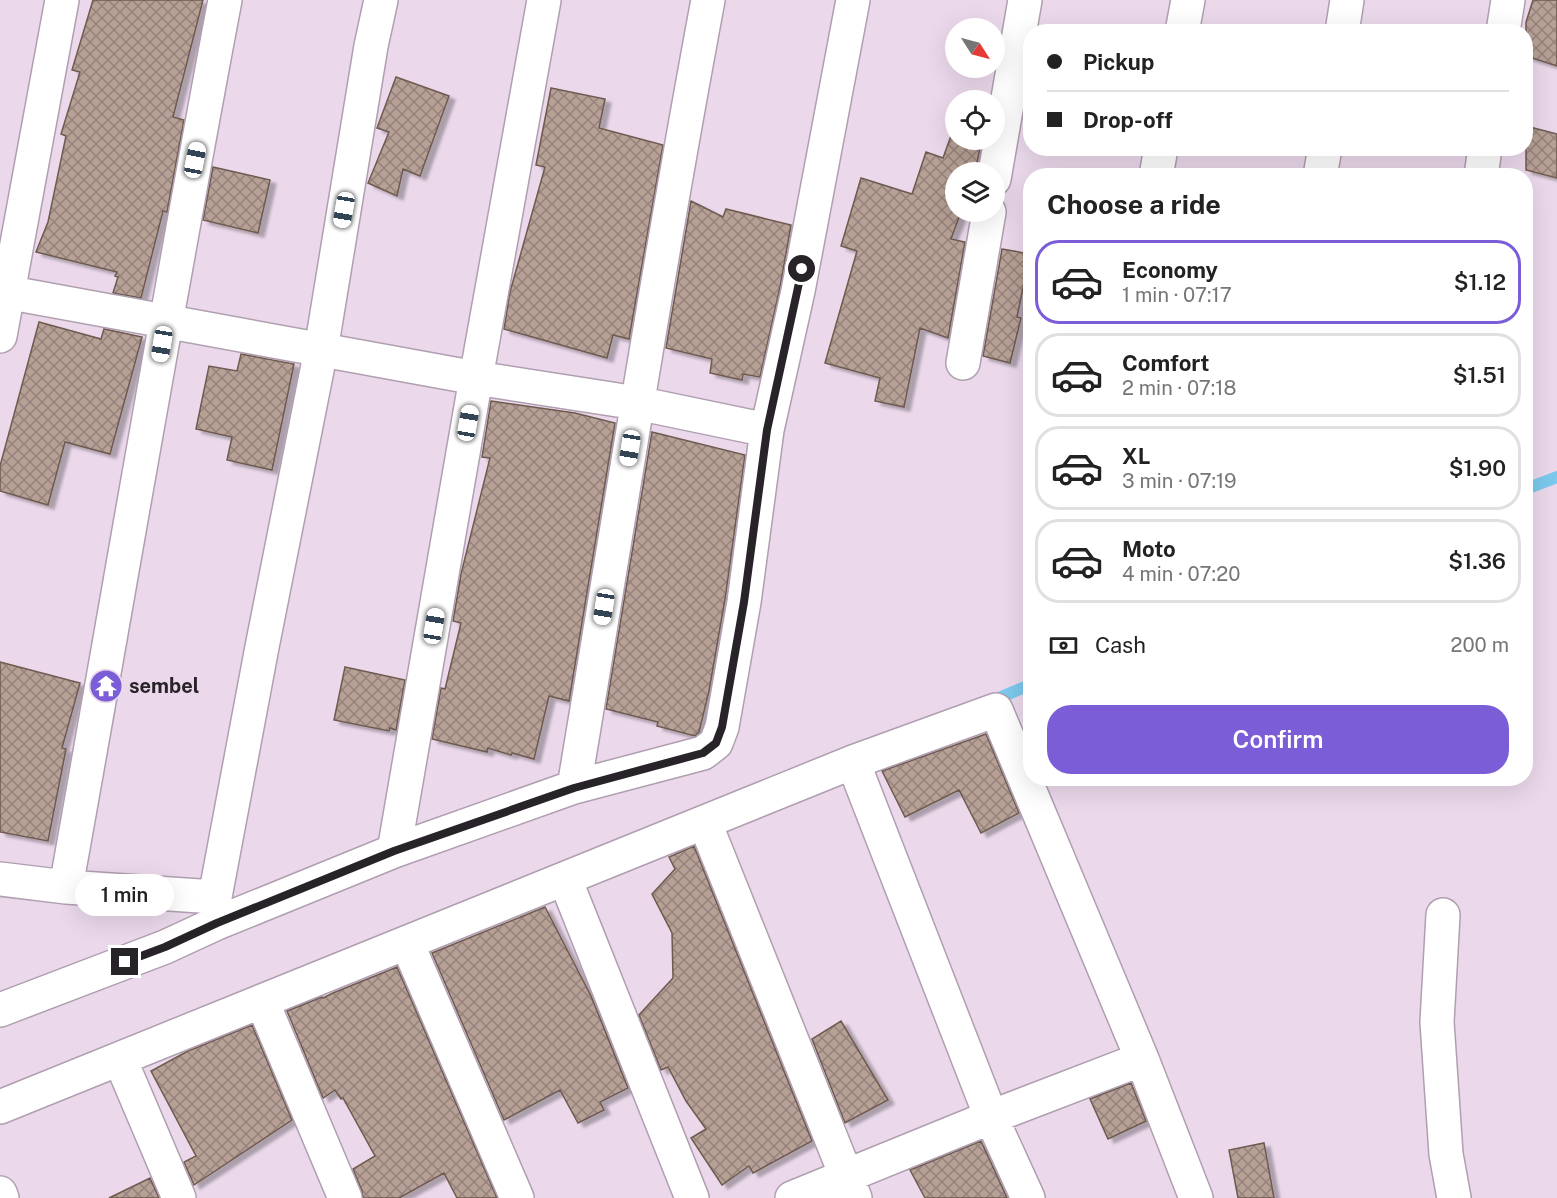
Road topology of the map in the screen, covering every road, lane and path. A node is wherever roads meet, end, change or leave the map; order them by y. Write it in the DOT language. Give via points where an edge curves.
graph roads {
  1 [pos="62,0"];
  2 [pos="225,0"];
  3 [pos="381,0"];
  4 [pos="544,0"];
  5 [pos="708,0"];
  6 [pos="853,0"];
  7 [pos="1025,0"];
  8 [pos="1188,0"];
  9 [pos="1347,0"];
  10 [pos="1508,0"];
  11 [pos="1184,24"];
  12 [pos="1343,24"];
  13 [pos="1504,24"];
  14 [pos="997,162"];
  15 [pos="987,222"];
  16 [pos="4,292"];
  17 [pos="165,321"];
  18 [pos="0,336"];
  19 [pos="321,350"];
  20 [pos="963,363"];
  21 [pos="476,378"];
  22 [pos="638,403"];
  23 [pos="767,430"];
  24 [pos="854,762"];
  25 [pos="1023,775"];
  26 [pos="1028,786"];
  27 [pos="574,788"];
  28 [pos="705,823"];
  29 [pos="394,851"];
  30 [pos="0,879"];
  31 [pos="565,879"];
  32 [pos="66,888"];
  33 [pos="216,910"];
  34 [pos="1443,915"];
  35 [pos="407,943"];
  36 [pos="262,1001"];
  37 [pos="0,1010"];
  38 [pos="120,1059"];
  39 [pos="1142,1059"];
  40 [pos="0,1107"];
  41 [pos="991,1117"];
  42 [pos="851,1187"];
  43 [pos="0,1193"];
  44 [pos="2,1198"];
  45 [pos="179,1198"];
  46 [pos="345,1198"];
  47 [pos="517,1198"];
  48 [pos="693,1198"];
  49 [pos="792,1198"];
  50 [pos="1028,1198"];
  51 [pos="1196,1198"];
  52 [pos="1454,1198"];
  1 -- 16 [label="street"];
  2 -- 17 [label="street"];
  3 -- 19 [label="street"];
  4 -- 21 [label="street"];
  5 -- 22 [label="street"];
  6 -- 23 [label="street" via="798,291"];
  7 -- 14 [label="street"];
  8 -- 11 [label="street"];
  9 -- 12 [label="street"];
  10 -- 13 [label="street"];
  15 -- 20 [label="street"];
  16 -- 17 [label="street"];
  16 -- 18 [label="street"];
  17 -- 19 [label="street"];
  17 -- 32 [label="street"];
  19 -- 21 [label="street"];
  19 -- 33 [label="street" via="262,647"];
  21 -- 22 [label="street"];
  21 -- 29 [label="street"];
  22 -- 23 [label="street"];
  22 -- 27 [label="street"];
  23 -- 27 [label="street" via="744,602 716,743 703,753"];
  24 -- 25 [label="street" via="996,710"];
  24 -- 28 [label="street"];
  24 -- 41 [label="street"];
  26 -- 39 [label="street"];
  27 -- 29 [label="street"];
  28 -- 31 [label="street"];
  28 -- 42 [label="street"];
  29 -- 33 [label="street"];
  30 -- 32 [label="street"];
  31 -- 35 [label="street"];
  31 -- 48 [label="street"];
  32 -- 33 [label="street"];
  33 -- 37 [label="street" via="165,947"];
  34 -- 52 [label="street" via="1437,1022 1446,1154"];
  35 -- 36 [label="street"];
  35 -- 47 [label="street"];
  36 -- 38 [label="street"];
  36 -- 46 [label="street"];
  38 -- 40 [label="street"];
  38 -- 45 [label="street"];
  39 -- 41 [label="street"];
  39 -- 51 [label="street"];
  41 -- 42 [label="street"];
  41 -- 50 [label="street"];
  42 -- 49 [label="street"];
  43 -- 44 [label="street"];
}
